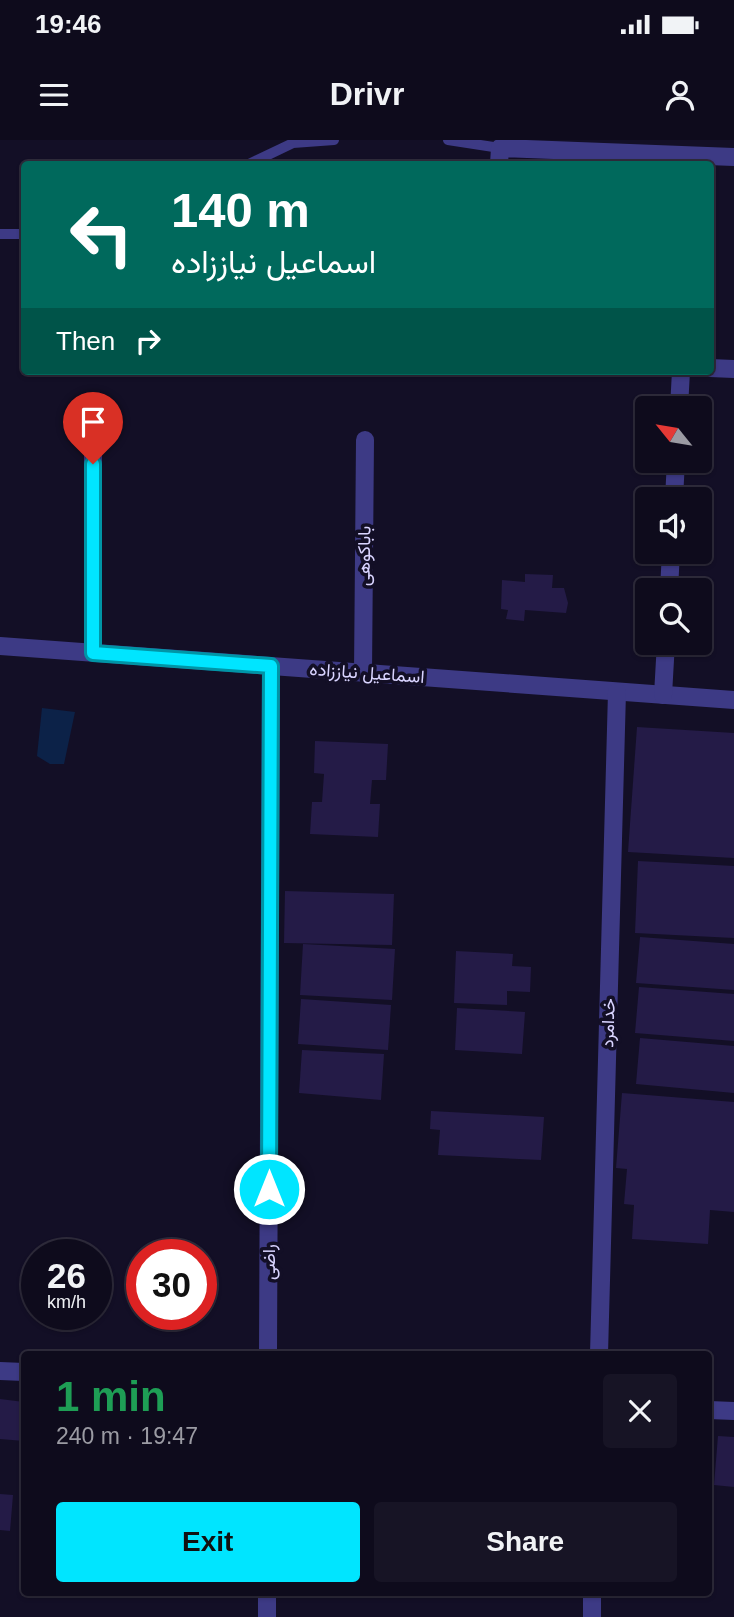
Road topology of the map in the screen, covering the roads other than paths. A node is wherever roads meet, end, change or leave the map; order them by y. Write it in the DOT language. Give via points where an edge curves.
graph roads {
  1 [pos="334,140"];
  2 [pos="448,140"];
  3 [pos="582,146"];
  4 [pos="499,156"];
  5 [pos="734,158"];
  6 [pos="256,161"];
  7 [pos="0,234"];
  8 [pos="21,234"];
  9 [pos="714,368"];
  10 [pos="734,369"];
  11 [pos="681,375"];
  12 [pos="680,396"];
  13 [pos="93,410"];
  14 [pos="365,440"];
  15 [pos="0,646"];
  16 [pos="93,653"];
  17 [pos="665,655"];
  18 [pos="271,666"];
  19 [pos="363,673"];
  20 [pos="617,692"];
  21 [pos="663,695"];
  22 [pos="734,700"];
  23 [pos="268,1351"];
  24 [pos="599,1351"];
  25 [pos="0,1371"];
  26 [pos="21,1372"];
  27 [pos="712,1410"];
  28 [pos="734,1411"];
  29 [pos="267,1596"];
  30 [pos="592,1596"];
  31 [pos="267,1617"];
  32 [pos="592,1617"];
  1 -- 6 [label="lane" via="293,143"];
  2 -- 4 [label="lane"];
  3 -- 4 [label="street"];
  3 -- 5 [label="street"];
  7 -- 8 [label="lane"];
  9 -- 10 [label="street"];
  11 -- 12 [label="street"];
  13 -- 16 [label="street"];
  14 -- 19 [label="street, باباکوهی"];
  15 -- 16 [label="street, اسماعیل نیاززاده"];
  16 -- 18 [label="street, اسماعیل نیاززاده"];
  17 -- 21 [label="street"];
  18 -- 19 [label="street, اسماعیل نیاززاده"];
  18 -- 23 [label="street, راضی"];
  19 -- 20 [label="street, اسماعیل نیاززاده"];
  20 -- 21 [label="street, اسماعیل نیاززاده"];
  20 -- 24 [label="street, خدامرد"];
  21 -- 22 [label="street, اسماعیل نیاززاده"];
  25 -- 26 [label="street"];
  27 -- 28 [label="street"];
  29 -- 31 [label="street"];
  30 -- 32 [label="street"];
}
